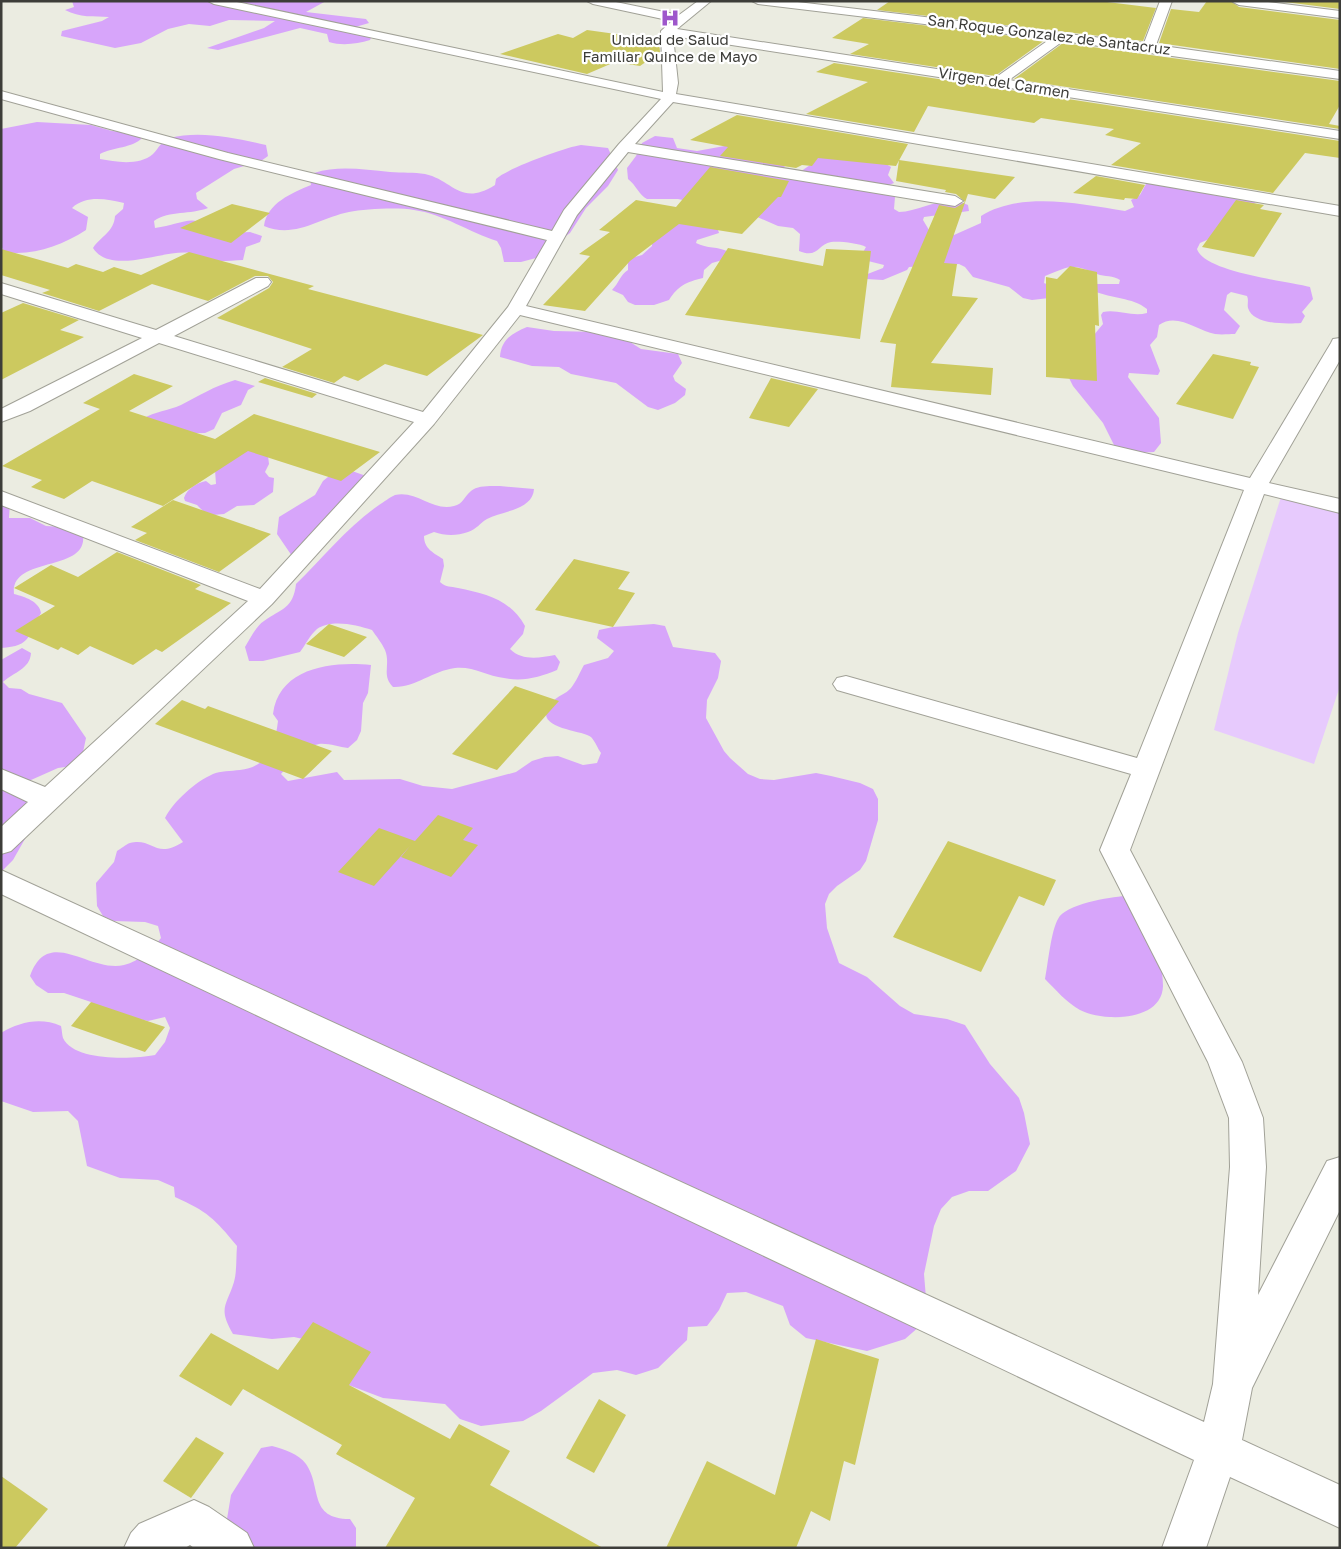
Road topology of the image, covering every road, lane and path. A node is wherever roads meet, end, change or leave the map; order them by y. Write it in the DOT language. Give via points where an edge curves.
graph roads {
  1 [pos="214,1"];
  2 [pos="593,1"];
  3 [pos="705,1"];
  4 [pos="758,1"];
  5 [pos="1166,1"];
  6 [pos="1226,1"];
  7 [pos="779,2"];
  8 [pos="1240,2"];
  9 [pos="936,8"];
  10 [pos="1340,14"];
  11 [pos="680,19"];
  12 [pos="927,20"];
  13 [pos="668,31"];
  14 [pos="1061,37"];
  15 [pos="1149,48"];
  16 [pos="1340,75"];
  17 [pos="998,82"];
  18 [pos="1,94"];
  19 [pos="669,97"];
  20 [pos="1340,136"];
  21 [pos="624,147"];
  22 [pos="955,201"];
  23 [pos="1340,211"];
  24 [pos="556,237"];
  25 [pos="262,282"];
  26 [pos="1,288"];
  27 [pos="516,308"];
  28 [pos="157,337"];
  29 [pos="1340,343"];
  30 [pos="1,416"];
  31 [pos="427,420"];
  32 [pos="1257,485"];
  33 [pos="1,497"];
  34 [pos="1340,506"];
  35 [pos="264,599"];
  36 [pos="846,684"];
  37 [pos="1147,769"];
  38 [pos="1,778"];
  39 [pos="48,800"];
  40 [pos="1,844"];
  41 [pos="1,881"];
  42 [pos="1340,1172"];
  43 [pos="1233,1384"];
  44 [pos="1219,1450"];
  45 [pos="1340,1507"];
  46 [pos="146,1548"];
  47 [pos="232,1548"];
  48 [pos="1184,1548"];
  1 -- 19 [label="street"];
  2 -- 11 [label="street"];
  3 -- 11 [label="street"];
  4 -- 7 [label="street, San Roque Gonzalez de Santacruz"];
  5 -- 15 [label="street"];
  6 -- 8 [label="street"];
  7 -- 12 [label="street, San Roque Gonzalez de Santacruz"];
  8 -- 10 [label="street"];
  9 -- 12 [label="street"];
  11 -- 13 [label="street"];
  12 -- 14 [label="street, San Roque Gonzalez de Santacruz"];
  13 -- 17 [label="street, Virgen del Carmen"];
  13 -- 19 [label="street"];
  14 -- 15 [label="street, San Roque Gonzalez de Santacruz"];
  14 -- 17 [label="street"];
  15 -- 16 [label="street, San Roque Gonzalez de Santacruz"];
  17 -- 20 [label="street, Virgen del Carmen"];
  18 -- 24 [label="street" via="224,156"];
  19 -- 21 [label="street"];
  19 -- 23 [label="street"];
  21 -- 22 [label="street"];
  21 -- 24 [label="street" via="570,213"];
  24 -- 27 [label="street"];
  25 -- 28 [label="street"];
  26 -- 28 [label="street"];
  27 -- 31 [label="street"];
  27 -- 32 [label="street"];
  28 -- 30 [label="street"];
  28 -- 31 [label="street"];
  29 -- 32 [label="street"];
  31 -- 35 [label="street"];
  32 -- 34 [label="street"];
  32 -- 37 [label="street"];
  33 -- 35 [label="street"];
  35 -- 39 [label="street"];
  36 -- 37 [label="street"];
  37 -- 43 [label="street" via="1115,850 1225,1062 1246,1118 1248,1167"];
  38 -- 39 [label="street"];
  39 -- 40 [label="street"];
  41 -- 44 [label="street"];
  42 -- 43 [label="street"];
  43 -- 44 [label="street"];
  44 -- 45 [label="street"];
  44 -- 48 [label="street"];
  46 -- 47 [label="street" via="154,1539 194,1522"];
}
